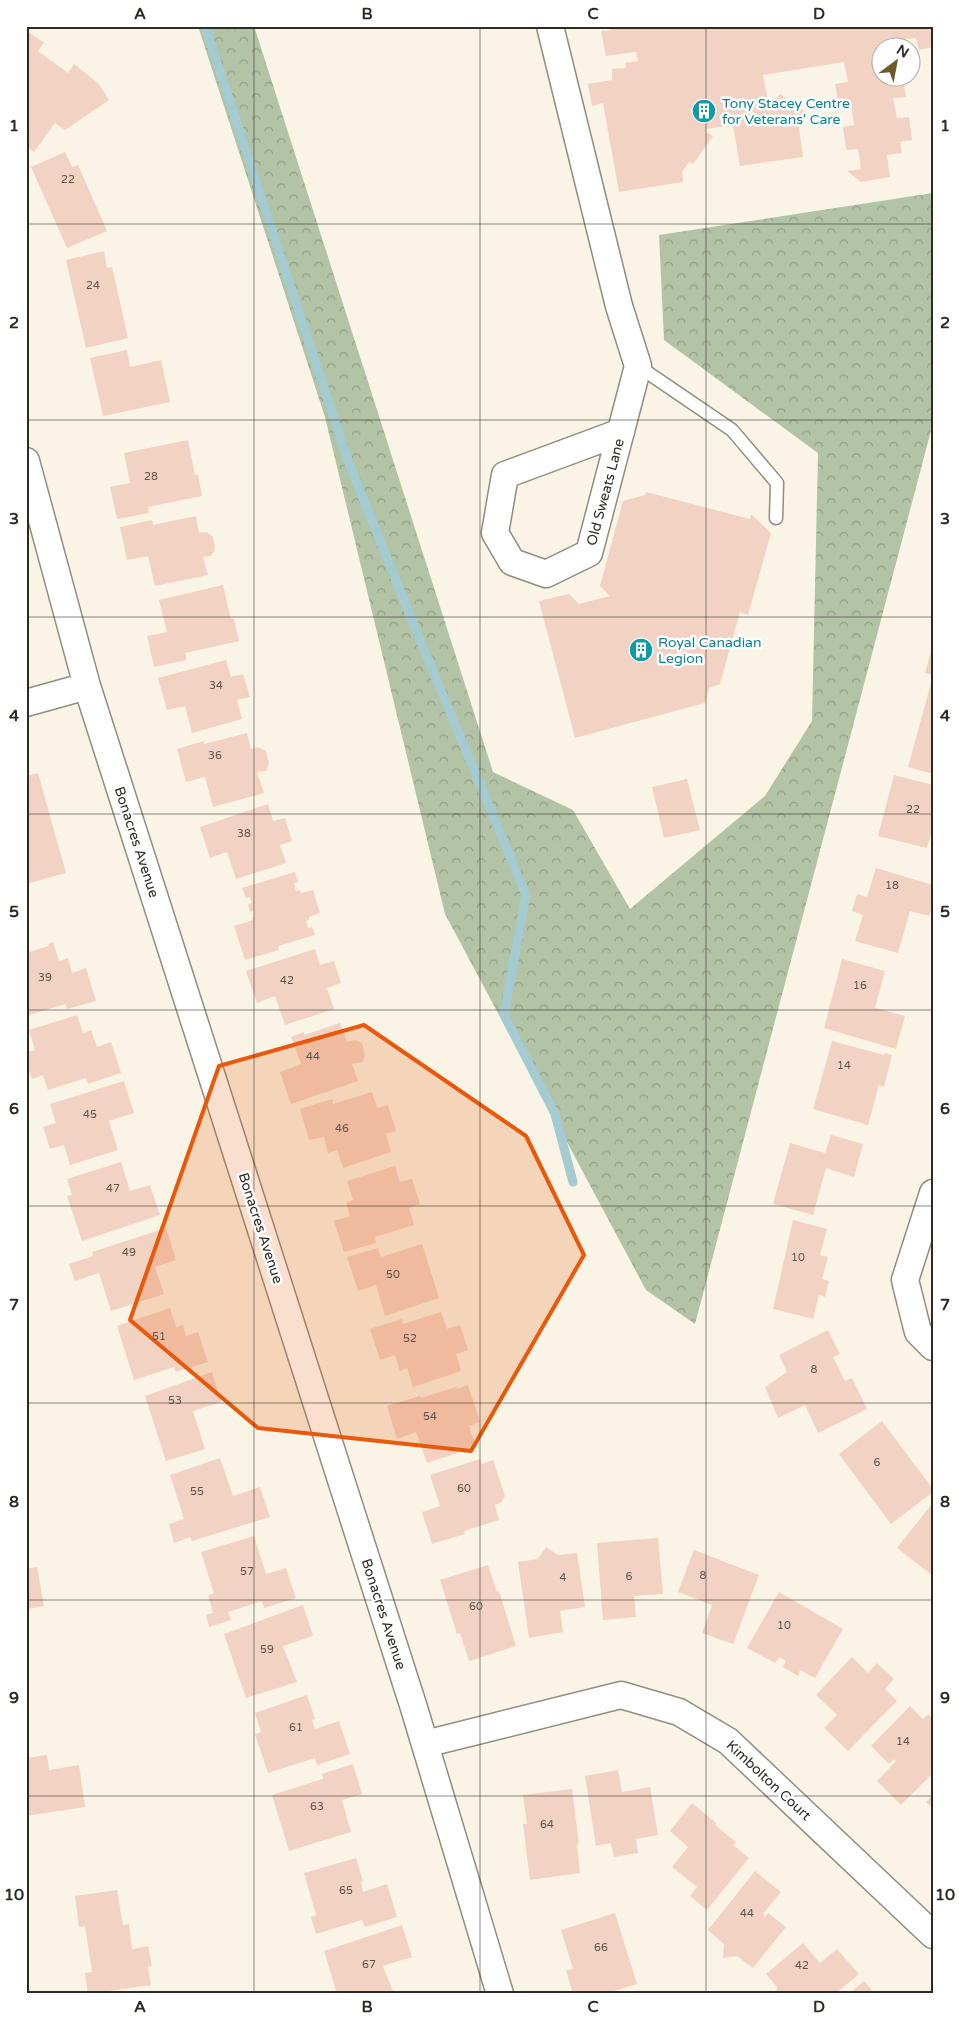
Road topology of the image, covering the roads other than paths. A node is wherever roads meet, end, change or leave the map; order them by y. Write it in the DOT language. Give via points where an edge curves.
graph roads {
  1 [pos="550,26"];
  2 [pos="638,366"];
  3 [pos="621,432"];
  4 [pos="26,461"];
  5 [pos="776,518"];
  6 [pos="87,686"];
  7 [pos="26,703"];
  8 [pos="933,1193"];
  9 [pos="933,1347"];
  10 [pos="425,1744"];
  11 [pos="933,1935"];
  12 [pos="500,1994"];
  1 -- 2 [label="street" via="619,306"];
  2 -- 3 [label="street, Old Sweats Lane"];
  2 -- 5 [label="lane" via="732,430 777,483"];
  3 -- 3 [label="street, Old Sweats Lane" via="505,475 495,533 512,562 546,574 589,553"];
  4 -- 6 [label="street, Bonacres Avenue"];
  6 -- 7 [label="street"];
  6 -- 10 [label="street, Bonacres Avenue"];
  8 -- 9 [label="street" via="904,1280 918,1332"];
  10 -- 11 [label="street, Kimbolton Court" via="621,1695 679,1712 728,1741"];
  10 -- 12 [label="street, Bonacres Avenue"];
}
